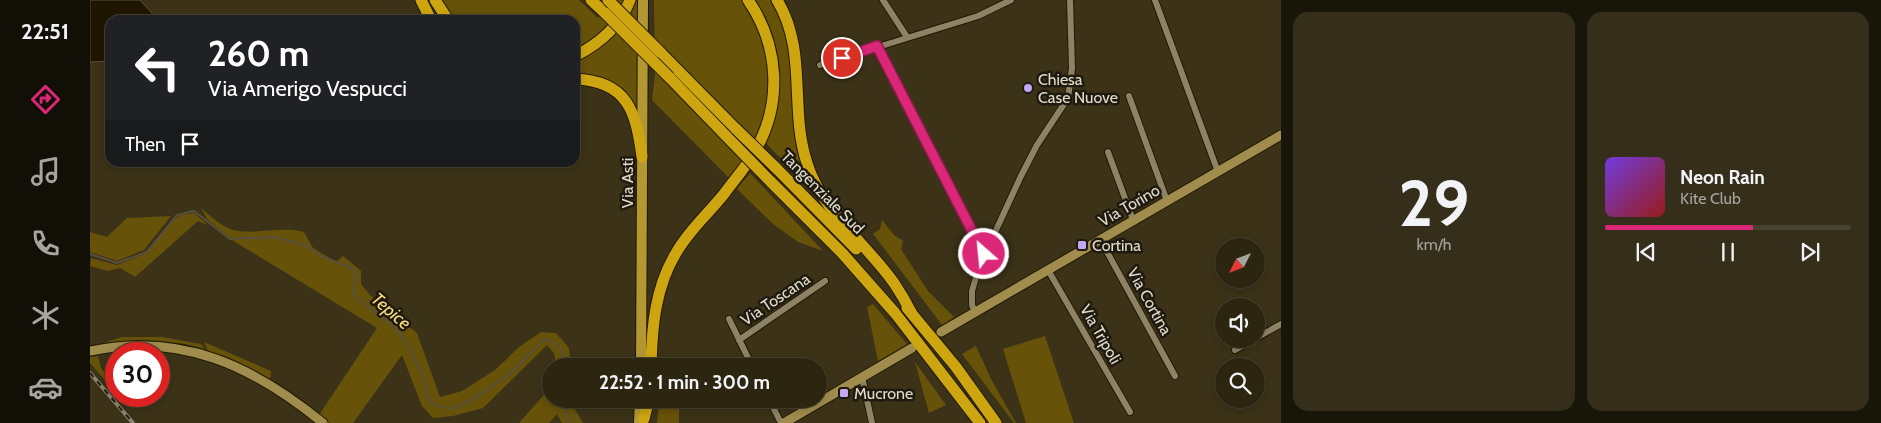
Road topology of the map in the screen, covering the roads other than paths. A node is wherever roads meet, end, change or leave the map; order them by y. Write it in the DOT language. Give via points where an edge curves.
graph roads {
  1 [pos="421,0"];
  2 [pos="435,0"];
  3 [pos="592,0"];
  4 [pos="608,0"];
  5 [pos="630,0"];
  6 [pos="644,0"];
  7 [pos="649,0"];
  8 [pos="748,0"];
  9 [pos="777,0"];
  10 [pos="883,0"];
  11 [pos="1011,0"];
  12 [pos="1070,0"];
  13 [pos="1155,0"];
  14 [pos="428,15"];
  15 [pos="445,15"];
  16 [pos="907,37"];
  17 [pos="877,46"];
  18 [pos="580,53"];
  19 [pos="820,65"];
  20 [pos="580,80"];
  21 [pos="1129,96"];
  22 [pos="1280,137"];
  23 [pos="1108,152"];
  24 [pos="642,157"];
  25 [pos="1218,172"];
  26 [pos="1167,201"];
  27 [pos="1133,220"];
  28 [pos="1100,239"];
  29 [pos="984,254"];
  30 [pos="1048,270"];
  31 [pos="826,281"];
  32 [pos="911,312"];
  33 [pos="975,312"];
  34 [pos="728,319"];
  35 [pos="1281,324"];
  36 [pos="941,332"];
  37 [pos="739,340"];
  38 [pos="912,348"];
  39 [pos="1235,350"];
  40 [pos="90,351"];
  41 [pos="641,358"];
  42 [pos="646,358"];
  43 [pos="650,358"];
  44 [pos="748,358"];
  45 [pos="1175,376"];
  46 [pos="862,377"];
  47 [pos="641,408"];
  48 [pos="644,408"];
  49 [pos="646,408"];
  50 [pos="774,408"];
  51 [pos="1130,412"];
  52 [pos="642,422"];
  53 [pos="322,423"];
  54 [pos="782,423"];
  55 [pos="872,423"];
  56 [pos="980,423"];
  57 [pos="996,423"];
  1 -- 14 [label="highway"];
  2 -- 15 [label="highway"];
  3 -- 56 [label="highway, Tangenziale Sud, bridge" via="843,254 944,374"];
  4 -- 32 [label="highway, Tangenziale Sud, bridge" via="853,245"];
  5 -- 18 [label="highway" via="608,34"];
  6 -- 24 [label="main road, Via Asti"];
  7 -- 42 [label="main road, Via Asti"];
  8 -- 43 [label="highway" via="766,34 773,57 773,100 768,123 755,151 690,231 665,274 652,330"];
  9 -- 32 [label="highway" via="791,31 796,57 800,137 815,185 832,210 894,282"];
  10 -- 16 [label="street"];
  11 -- 16 [label="street" via="978,16"];
  12 -- 29 [label="street" via="1072,68 1068,98 1033,153"];
  13 -- 25 [label="street"];
  16 -- 17 [label="street"];
  17 -- 19 [label="street"];
  17 -- 29 [label="street"];
  20 -- 24 [label="highway" via="606,85 627,100 638,124"];
  21 -- 26 [label="street"];
  22 -- 25 [label="street, Via Torino"];
  23 -- 27 [label="street"];
  24 -- 41 [label="main road, Via Asti"];
  25 -- 26 [label="street, Via Torino"];
  26 -- 27 [label="street, Via Torino"];
  27 -- 28 [label="street, Via Torino"];
  28 -- 30 [label="street, Via Torino"];
  28 -- 45 [label="street, Via Cortina"];
  29 -- 33 [label="street" via="974,280 972,297"];
  30 -- 33 [label="street, Via Torino"];
  30 -- 51 [label="street, Via Tripoli"];
  31 -- 37 [label="street, Via Toscana"];
  32 -- 57 [label="highway, Tangenziale Sud"];
  33 -- 36 [label="street, Via Torino"];
  34 -- 37 [label="street"];
  35 -- 39 [label="street"];
  37 -- 44 [label="street"];
  38 -- 46 [label="street"];
  40 -- 53 [label="street" via="138,345 204,354 256,376"];
  46 -- 54 [label="street"];
  46 -- 55 [label="street"];
  47 -- 52 [label="main road"];
  48 -- 52 [label="main road"];
  49 -- 52 [label="highway"];
  50 -- 54 [label="street"];
}
